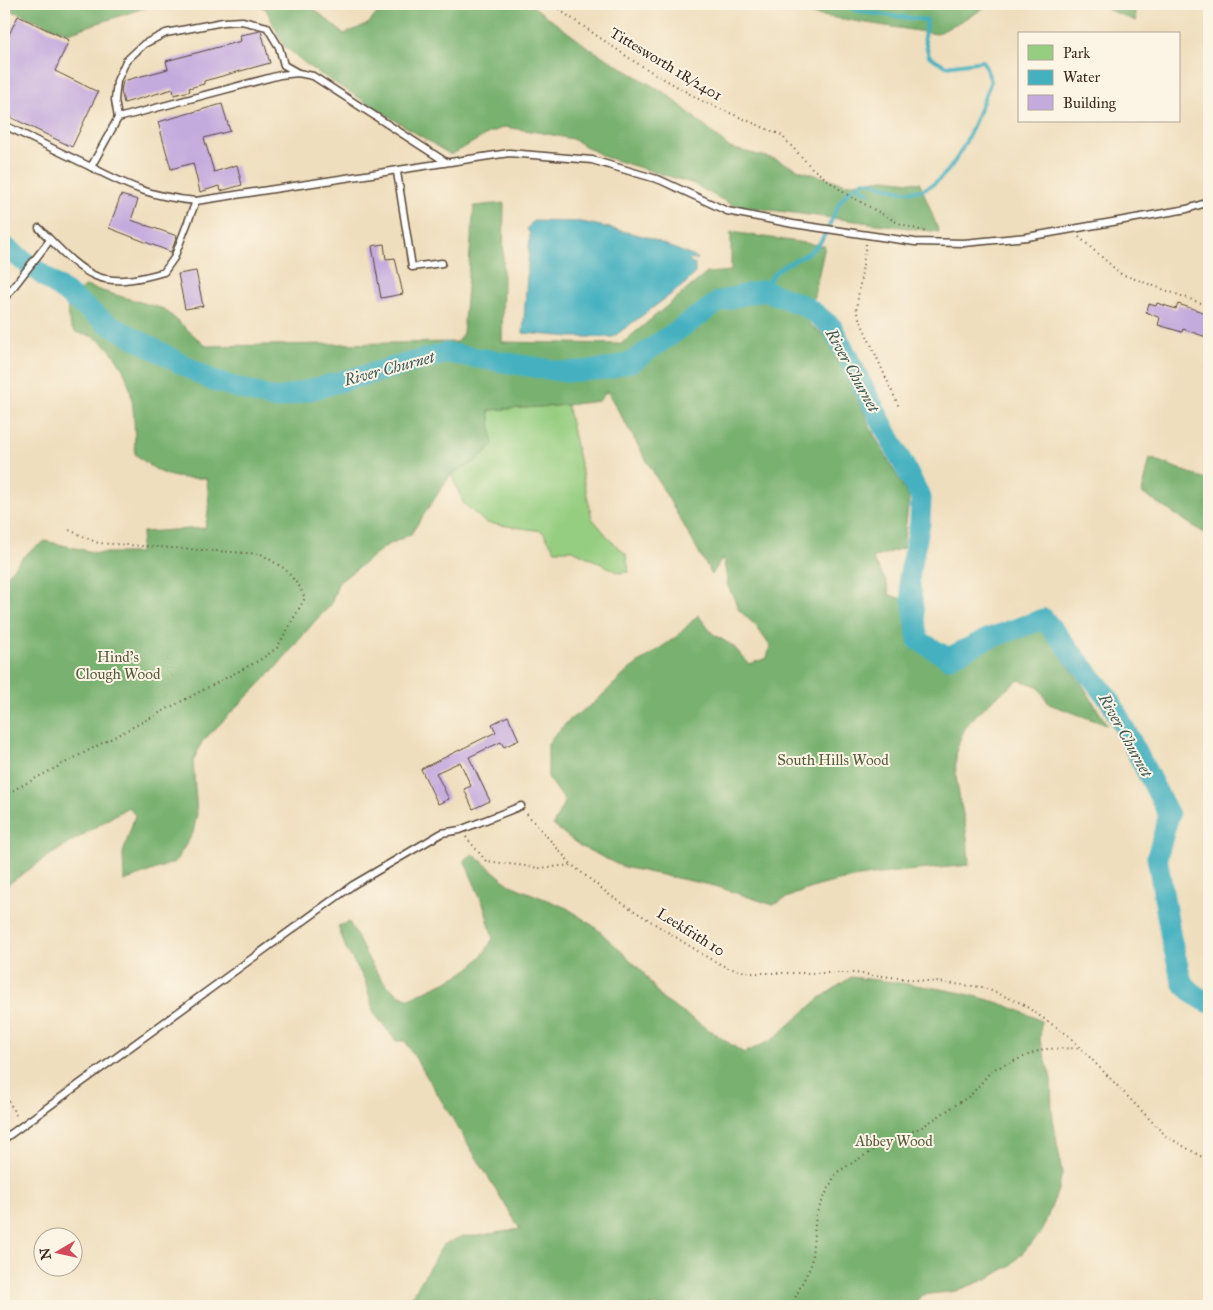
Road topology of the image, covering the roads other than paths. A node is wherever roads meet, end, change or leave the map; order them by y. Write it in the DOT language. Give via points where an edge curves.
graph roads {
  1 [pos="298,74"];
  2 [pos="118,118"];
  3 [pos="4,125"];
  4 [pos="446,162"];
  5 [pos="91,167"];
  6 [pos="397,172"];
  7 [pos="196,200"];
  8 [pos="1209,202"];
  9 [pos="38,228"];
  10 [pos="50,240"];
  11 [pos="442,263"];
  12 [pos="4,299"];
  13 [pos="521,806"];
  14 [pos="4,1139"];
  1 -- 2 [label="lane" via="280,75"];
  1 -- 2 [label="lane" via="284,65 267,27 242,21 223,22 166,33 144,44 126,61 117,81 115,100"];
  1 -- 4 [label="lane" via="313,76"];
  2 -- 5 [label="lane"];
  3 -- 5 [label="lane"];
  4 -- 6 [label="lane"];
  4 -- 8 [label="lane" via="510,154 592,160 660,180 727,211 915,242 964,243 1027,237 1187,209"];
  5 -- 7 [label="lane" via="132,188 164,198"];
  6 -- 7 [label="lane"];
  6 -- 11 [label="lane" via="412,267"];
  7 -- 10 [label="lane" via="174,258 164,272 145,278 120,282 91,275"];
  9 -- 10 [label="lane"];
  10 -- 12 [label="lane"];
  13 -- 14 [label="lane" via="460,830 442,833 353,885"];
}
